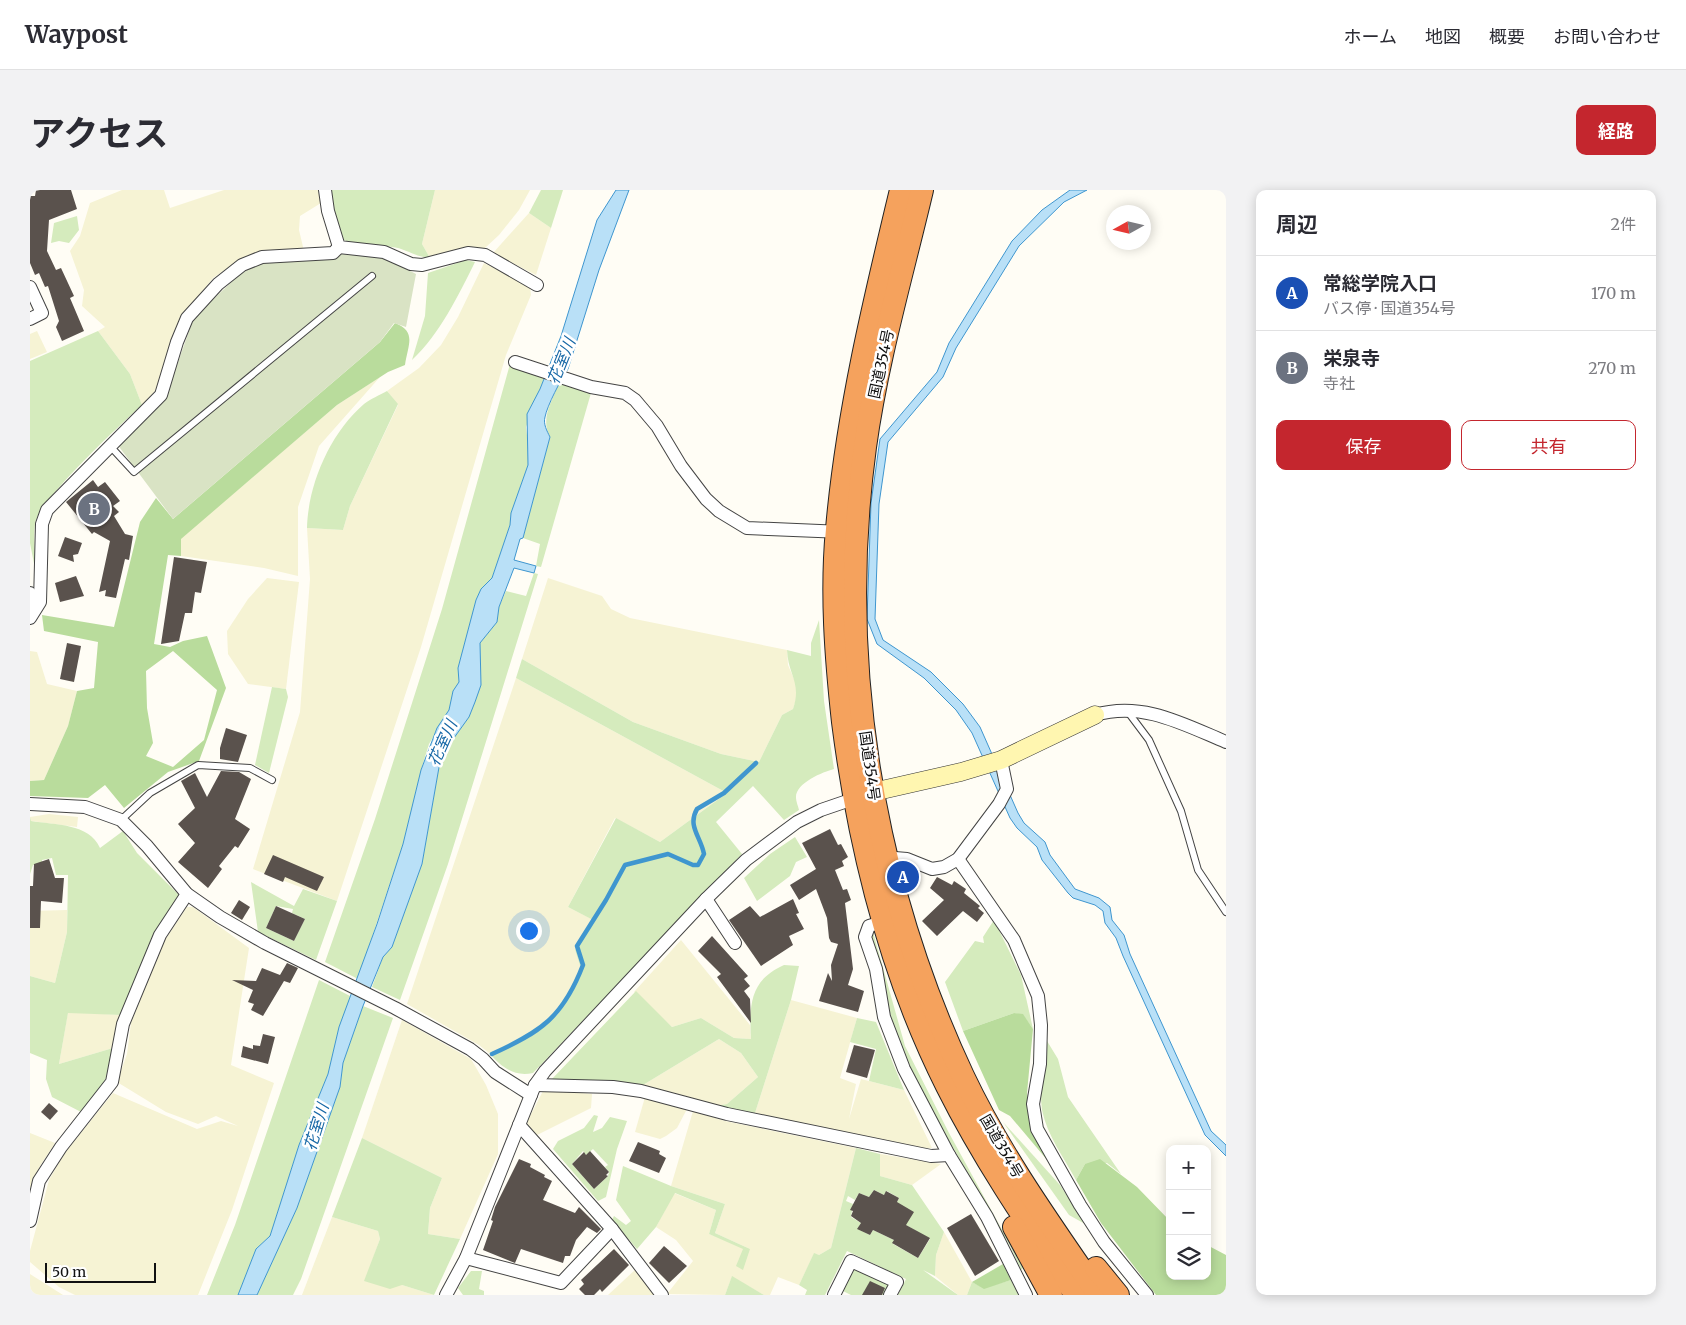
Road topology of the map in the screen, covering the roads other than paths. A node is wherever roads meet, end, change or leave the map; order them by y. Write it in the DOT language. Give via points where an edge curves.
graph roads {
  1 [pos="325,190"];
  2 [pos="901,190"];
  3 [pos="922,190"];
  4 [pos="339,247"];
  5 [pos="372,276"];
  6 [pos="537,285"];
  7 [pos="30,287"];
  8 [pos="30,319"];
  9 [pos="515,362"];
  10 [pos="109,445"];
  11 [pos="846,532"];
  12 [pos="30,593"];
  13 [pos="30,608"];
  14 [pos="30,618"];
  15 [pos="1126,709"];
  16 [pos="1095,715"];
  17 [pos="1226,742"];
  18 [pos="1001,760"];
  19 [pos="272,780"];
  20 [pos="864,796"];
  21 [pos="30,804"];
  22 [pos="121,820"];
  23 [pos="877,859"];
  24 [pos="958,859"];
  25 [pos="187,894"];
  26 [pos="706,899"];
  27 [pos="1226,912"];
  28 [pos="893,919"];
  29 [pos="735,943"];
  30 [pos="533,1090"];
  31 [pos="519,1125"];
  32 [pos="949,1155"];
  33 [pos="1007,1194"];
  34 [pos="1033,1199"];
  35 [pos="30,1221"];
  36 [pos="612,1229"];
  37 [pos="466,1258"];
  38 [pos="446,1295"];
  39 [pos="662,1295"];
  40 [pos="834,1295"];
  41 [pos="890,1295"];
  42 [pos="1026,1295"];
  43 [pos="1051,1295"];
  44 [pos="1076,1295"];
  45 [pos="1099,1295"];
  46 [pos="1118,1295"];
  47 [pos="1147,1295"];
  1 -- 4 [label="street"];
  2 -- 11 [label="highway, 国道354号" via="862,353 846,444"];
  3 -- 11 [label="highway, 国道354号" via="882,354"];
  4 -- 6 [label="street" via="384,252 411,264 422,265 468,253 485,255"];
  4 -- 10 [label="street" via="333,254 262,257 242,265 218,284 187,318 161,395"];
  5 -- 10 [label="lane" via="134,472"];
  7 -- 8 [label="street" via="42,313"];
  9 -- 11 [label="street" via="625,393 635,400 657,426 706,499 733,521 747,528"];
  10 -- 14 [label="street" via="47,510 42,524 40,602"];
  11 -- 20 [label="highway, 国道354号" via="836,648 841,703"];
  12 -- 13 [label="street"];
  15 -- 16 [label="street"];
  15 -- 17 [label="street" via="1154,712"];
  15 -- 27 [label="lane" via="1149,740 1181,811 1198,870"];
  16 -- 18 [label="street"];
  18 -- 20 [label="street"];
  18 -- 24 [label="street" via="1007,789"];
  19 -- 22 [label="lane" via="250,768 198,765 150,793"];
  20 -- 23 [label="highway, 国道354号"];
  20 -- 26 [label="street" via="821,810 773,838"];
  21 -- 22 [label="street" via="85,807"];
  22 -- 25 [label="street"];
  23 -- 24 [label="street" via="907,859 932,869"];
  23 -- 28 [label="highway, 国道354号"];
  24 -- 47 [label="street" via="1014,940 1038,996 1040,1064 1033,1104 1038,1129 1104,1242"];
  25 -- 30 [label="street" via="250,935 470,1049 496,1072"];
  25 -- 35 [label="street" via="160,935 123,1024 112,1082 46,1168 39,1180"];
  26 -- 29 [label="street"];
  26 -- 30 [label="street" via="563,1050"];
  28 -- 32 [label="street" via="869,926 865,937 876,969 884,1017 904,1068"];
  28 -- 33 [label="highway, 国道354号" via="911,1003 945,1084"];
  28 -- 34 [label="highway, 国道354号" via="963,1076 1001,1148"];
  30 -- 31 [label="street"];
  30 -- 32 [label="street" via="613,1087 641,1091 726,1114 931,1156"];
  31 -- 36 [label="street"];
  31 -- 37 [label="street"];
  32 -- 42 [label="street" via="987,1217"];
  33 -- 43 [label="highway" via="1012,1224"];
  33 -- 44 [label="highway, 国道354号"];
  34 -- 45 [label="highway, 国道354号"];
  34 -- 46 [label="highway" via="1056,1218"];
  36 -- 37 [label="street" via="561,1283"];
  36 -- 39 [label="street"];
  37 -- 38 [label="street"];
  40 -- 41 [label="street" via="851,1261 897,1282"];
}
